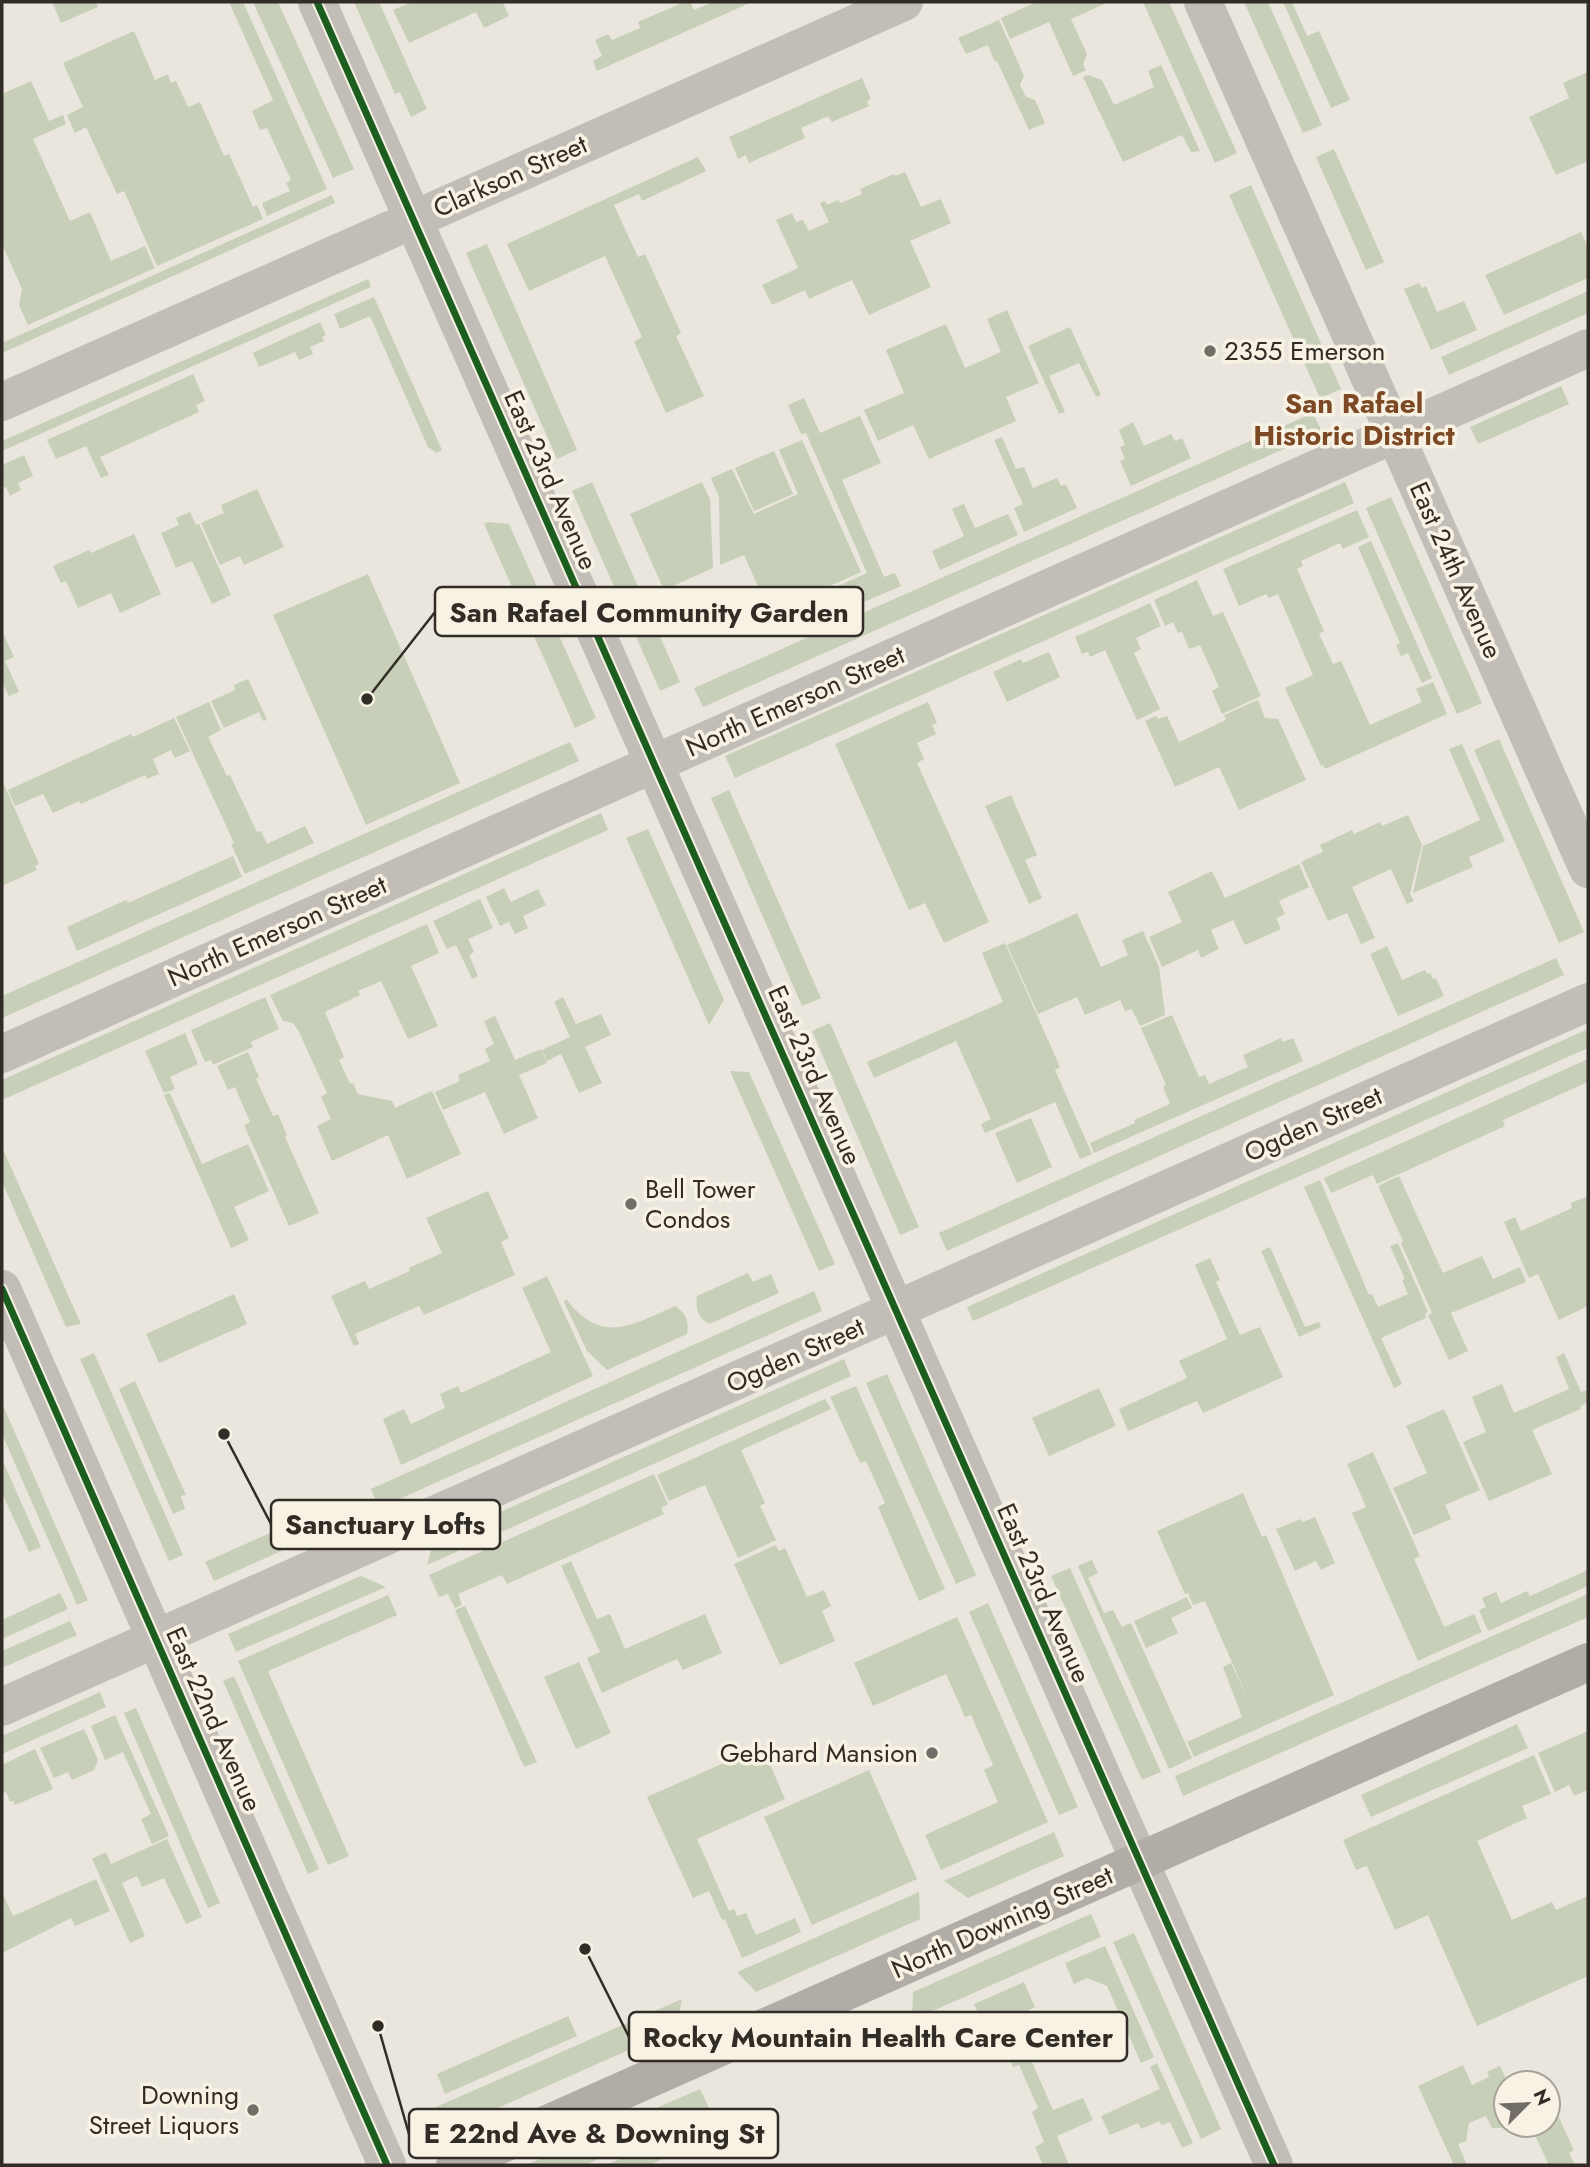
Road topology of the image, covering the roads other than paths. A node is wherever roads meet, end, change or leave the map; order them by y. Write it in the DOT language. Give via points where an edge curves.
graph roads {
  1 [pos="317,2"];
  2 [pos="904,2"];
  3 [pos="1203,2"];
  4 [pos="413,220"];
  5 [pos="1588,348"];
  6 [pos="2,402"];
  7 [pos="1395,434"];
  8 [pos="654,764"];
  9 [pos="1588,869"];
  10 [pos="1588,1002"];
  11 [pos="2,1054"];
  12 [pos="2,1289"];
  13 [pos="896,1310"];
  14 [pos="156,1639"];
  15 [pos="1588,1662"];
  16 [pos="2,1707"];
  17 [pos="1140,1861"];
  18 [pos="387,2165"];
  19 [pos="455,2165"];
  20 [pos="1274,2165"];
  1 -- 4 [label="street, East 23rd Avenue"];
  2 -- 4 [label="street, Clarkson Street"];
  3 -- 7 [label="street, East 24th Avenue"];
  4 -- 6 [label="street, Clarkson Street"];
  4 -- 8 [label="street, East 23rd Avenue"];
  5 -- 7 [label="street, North Emerson Street"];
  7 -- 8 [label="street, North Emerson Street"];
  7 -- 9 [label="street, East 24th Avenue"];
  8 -- 11 [label="street, North Emerson Street"];
  8 -- 13 [label="street, East 23rd Avenue"];
  10 -- 13 [label="street, Ogden Street"];
  12 -- 14 [label="street, East 22nd Avenue"];
  13 -- 14 [label="street, Ogden Street"];
  13 -- 17 [label="street, East 23rd Avenue"];
  14 -- 16 [label="street, Ogden Street"];
  14 -- 18 [label="street, East 22nd Avenue"];
  15 -- 17 [label="main road, North Downing Street"];
  17 -- 19 [label="main road, North Downing Street"];
  17 -- 20 [label="street, East 23rd Avenue"];
}
